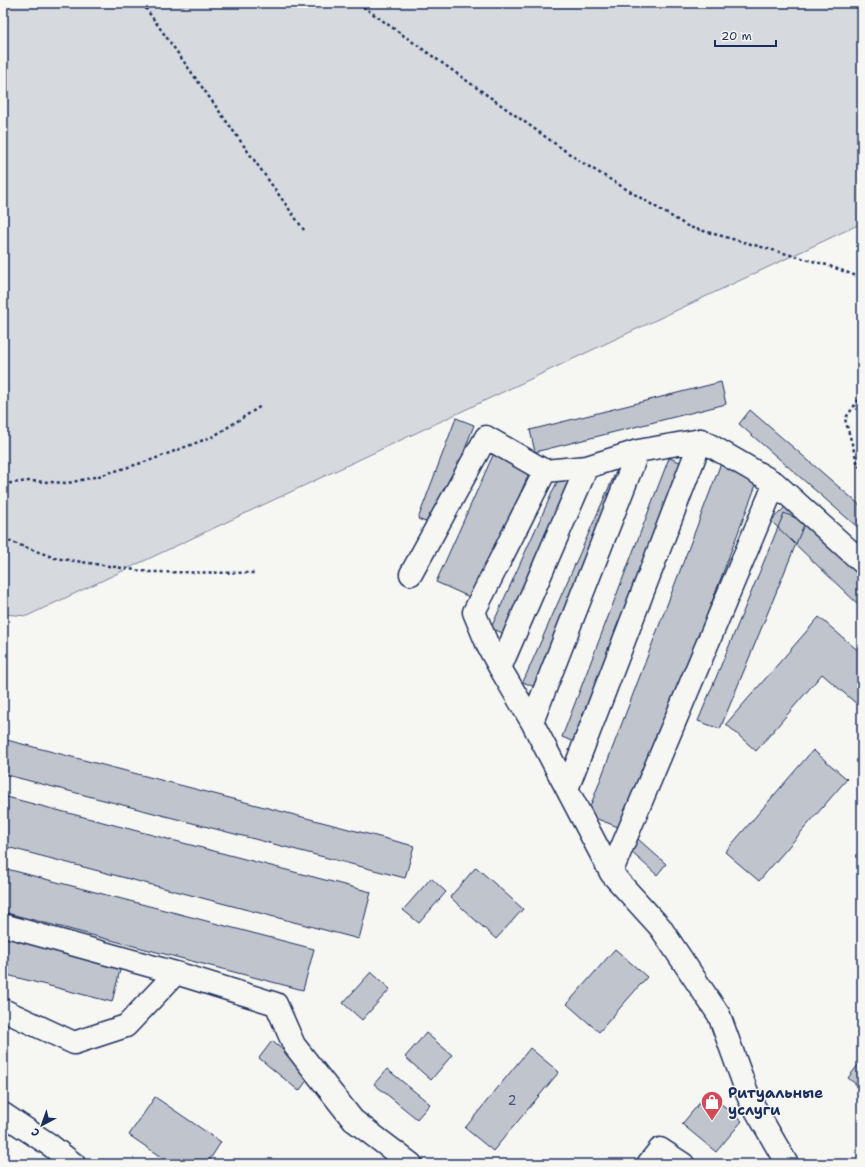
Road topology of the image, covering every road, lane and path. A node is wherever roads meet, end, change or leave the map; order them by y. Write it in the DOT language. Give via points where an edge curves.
graph roads {
  1 [pos="142,3"];
  2 [pos="358,3"];
  3 [pos="304,230"];
  4 [pos="862,278"];
  5 [pos="862,395"];
  6 [pos="262,406"];
  7 [pos="701,440"];
  8 [pos="638,451"];
  9 [pos="587,467"];
  10 [pos="862,469"];
  11 [pos="545,471"];
  12 [pos="775,483"];
  13 [pos="3,484"];
  14 [pos="3,539"];
  15 [pos="862,562"];
  16 [pos="256,574"];
  17 [pos="412,574"];
  18 [pos="500,668"];
  19 [pos="532,722"];
  20 [pos="567,789"];
  21 [pos="611,873"];
  22 [pos="3,925"];
  23 [pos="176,974"];
  24 [pos="3,1010"];
  25 [pos="3,1114"];
  26 [pos="74,1164"];
  27 [pos="411,1164"];
  28 [pos="648,1164"];
  29 [pos="683,1164"];
  30 [pos="787,1164"];
  1 -- 3 [label="path"];
  2 -- 4 [label="path" via="578,160 689,226 827,265"];
  5 -- 10 [label="path" via="845,419 858,465"];
  6 -- 13 [label="path" via="214,436 106,474 68,483 28,481"];
  7 -- 8 [label="street"];
  7 -- 12 [label="street"];
  7 -- 20 [label="street"];
  8 -- 9 [label="street"];
  8 -- 19 [label="street"];
  9 -- 11 [label="street"];
  9 -- 18 [label="street"];
  11 -- 17 [label="street" via="486,437"];
  11 -- 18 [label="street" via="474,612"];
  12 -- 15 [label="street"];
  12 -- 21 [label="street"];
  14 -- 16 [label="path" via="55,558 149,572"];
  18 -- 19 [label="street"];
  19 -- 20 [label="street"];
  20 -- 21 [label="street"];
  21 -- 30 [label="street" via="660,927 719,1015 749,1098"];
  22 -- 23 [label="street"];
  23 -- 24 [label="street" via="126,1026 74,1043"];
  23 -- 27 [label="street" via="276,1004 294,1045 353,1120"];
  25 -- 26 [label="street"];
  28 -- 29 [label="street" via="660,1149"];
}
